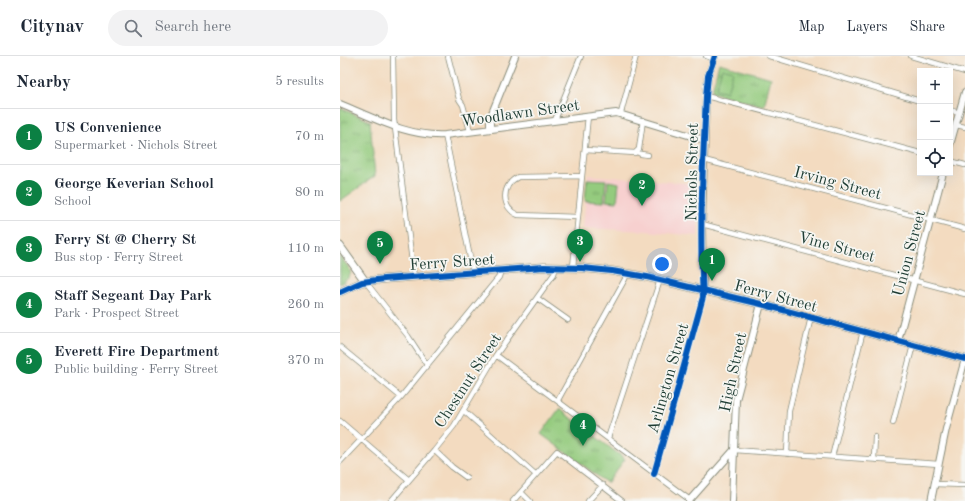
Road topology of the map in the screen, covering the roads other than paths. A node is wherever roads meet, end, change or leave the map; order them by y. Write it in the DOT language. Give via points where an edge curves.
graph roads {
  1 [pos="393,56"];
  2 [pos="515,56"];
  3 [pos="581,56"];
  4 [pos="636,56"];
  5 [pos="706,56"];
  6 [pos="769,56"];
  7 [pos="911,56"];
  8 [pos="450,57"];
  9 [pos="714,57"];
  10 [pos="965,72"];
  11 [pos="965,92"];
  12 [pos="706,96"];
  13 [pos="917,100"];
  14 [pos="340,104"];
  15 [pos="953,111"];
  16 [pos="621,113"];
  17 [pos="959,113"];
  18 [pos="588,116"];
  19 [pos="555,120"];
  20 [pos="643,120"];
  21 [pos="956,125"];
  22 [pos="396,127"];
  23 [pos="490,128"];
  24 [pos="965,128"];
  25 [pos="470,131"];
  26 [pos="446,135"];
  27 [pos="704,140"];
  28 [pos="952,140"];
  29 [pos="585,150"];
  30 [pos="637,152"];
  31 [pos="917,152"];
  32 [pos="648,155"];
  33 [pos="704,160"];
  34 [pos="953,162"];
  35 [pos="965,165"];
  36 [pos="582,176"];
  37 [pos="942,176"];
  38 [pos="578,216"];
  39 [pos="930,220"];
  40 [pos="702,224"];
  41 [pos="965,229"];
  42 [pos="340,246"];
  43 [pos="556,267"];
  44 [pos="573,267"];
  45 [pos="501,270"];
  46 [pos="473,272"];
  47 [pos="627,273"];
  48 [pos="414,277"];
  49 [pos="660,280"];
  50 [pos="914,280"];
  51 [pos="365,281"];
  52 [pos="703,290"];
  53 [pos="340,292"];
  54 [pos="965,294"];
  55 [pos="537,298"];
  56 [pos="761,304"];
  57 [pos="811,317"];
  58 [pos="568,320"];
  59 [pos="863,331"];
  60 [pos="898,341"];
  61 [pos="913,345"];
  62 [pos="340,347"];
  63 [pos="496,355"];
  64 [pos="965,359"];
  65 [pos="427,365"];
  66 [pos="401,397"];
  67 [pos="558,400"];
  68 [pos="464,411"];
  69 [pos="340,421"];
  70 [pos="894,423"];
  71 [pos="875,437"];
  72 [pos="608,438"];
  73 [pos="362,439"];
  74 [pos="435,450"];
  75 [pos="734,450"];
  76 [pos="787,454"];
  77 [pos="832,457"];
  78 [pos="874,459"];
  79 [pos="340,462"];
  80 [pos="939,464"];
  81 [pos="535,474"];
  82 [pos="654,474"];
  83 [pos="467,478"];
  84 [pos="409,480"];
  85 [pos="934,484"];
  86 [pos="603,485"];
  87 [pos="965,485"];
  88 [pos="521,492"];
  89 [pos="689,500"];
  90 [pos="391,501"];
  91 [pos="513,501"];
  92 [pos="530,501"];
  93 [pos="588,501"];
  94 [pos="622,501"];
  95 [pos="732,501"];
  96 [pos="931,501"];
  1 -- 22 [label="street"];
  2 -- 23 [label="street" via="490,118"];
  3 -- 19 [label="street"];
  4 -- 16 [label="street"];
  5 -- 9 [label="street"];
  6 -- 13 [label="street"];
  7 -- 10 [label="street"];
  8 -- 25 [label="street" via="459,99"];
  9 -- 12 [label="street, Nichols Street" via="708,76"];
  11 -- 17 [label="street"];
  12 -- 27 [label="street, Nichols Street"];
  12 -- 31 [label="street"];
  14 -- 22 [label="street, Woodlawn Street"];
  15 -- 17 [label="street"];
  16 -- 18 [label="street, Woodlawn Street"];
  16 -- 20 [label="street, Woodlawn Street"];
  17 -- 21 [label="street"];
  18 -- 19 [label="street, Woodlawn Street"];
  18 -- 29 [label="street"];
  19 -- 23 [label="street, Woodlawn Street"];
  20 -- 27 [label="street, Woodlawn Street"];
  20 -- 30 [label="street"];
  21 -- 24 [label="street"];
  21 -- 28 [label="street"];
  22 -- 26 [label="street, Woodlawn Street" via="418,134"];
  22 -- 48 [label="street"];
  23 -- 25 [label="street, Woodlawn Street"];
  25 -- 26 [label="street, Woodlawn Street"];
  26 -- 46 [label="street"];
  27 -- 33 [label="street, Nichols Street"];
  29 -- 30 [label="street" via="631,154"];
  29 -- 36 [label="street"];
  30 -- 32 [label="street"];
  33 -- 39 [label="street, Irving Street"];
  33 -- 40 [label="street, Nichols Street"];
  34 -- 35 [label="street"];
  36 -- 38 [label="street"];
  36 -- 38 [label="street" via="518,177 506,187 505,194 508,208 518,215"];
  37 -- 39 [label="street, Union Street"];
  38 -- 44 [label="street"];
  39 -- 41 [label="street, Irving Street"];
  39 -- 50 [label="street, Union Street"];
  40 -- 50 [label="street, Vine Street"];
  40 -- 52 [label="street, Nichols Street"];
  42 -- 51 [label="main road"];
  43 -- 44 [label="main road, Ferry Street"];
  43 -- 45 [label="main road, Ferry Street"];
  43 -- 55 [label="street, Chestnut Street"];
  44 -- 47 [label="main road, Ferry Street"];
  45 -- 46 [label="main road, Ferry Street"];
  45 -- 65 [label="street" via="499,278"];
  46 -- 48 [label="main road, Ferry Street"];
  47 -- 49 [label="main road, Ferry Street"];
  47 -- 67 [label="street"];
  48 -- 51 [label="main road, Ferry Street"];
  49 -- 52 [label="main road, Ferry Street"];
  49 -- 72 [label="street"];
  50 -- 54 [label="street, Vine Street"];
  50 -- 60 [label="street, Union Street"];
  51 -- 53 [label="main road, Ferry Street"];
  51 -- 65 [label="street"];
  52 -- 56 [label="main road, Ferry Street"];
  52 -- 82 [label="street, Arlington Street" via="703,298"];
  55 -- 58 [label="street"];
  55 -- 63 [label="street, Chestnut Street"];
  56 -- 57 [label="main road, Ferry Street"];
  56 -- 75 [label="street, High Street" via="736,400"];
  57 -- 59 [label="main road, Ferry Street"];
  57 -- 76 [label="street" via="789,412"];
  59 -- 60 [label="main road, Ferry Street"];
  59 -- 77 [label="street"];
  60 -- 61 [label="main road, Ferry Street"];
  61 -- 64 [label="main road, Ferry Street"];
  61 -- 70 [label="street"];
  62 -- 66 [label="street"];
  63 -- 67 [label="street"];
  63 -- 68 [label="street, Chestnut Street"];
  64 -- 80 [label="street"];
  65 -- 66 [label="street"];
  66 -- 73 [label="street"];
  67 -- 72 [label="street"];
  68 -- 74 [label="street, Chestnut Street"];
  68 -- 81 [label="street"];
  69 -- 73 [label="street"];
  71 -- 78 [label="street"];
  72 -- 82 [label="street"];
  73 -- 79 [label="street"];
  73 -- 84 [label="street"];
  74 -- 83 [label="street"];
  74 -- 84 [label="street, Chestnut Street"];
  75 -- 76 [label="street"];
  75 -- 89 [label="street"];
  75 -- 95 [label="street, High Street"];
  76 -- 77 [label="street"];
  77 -- 78 [label="street"];
  78 -- 80 [label="street"];
  80 -- 85 [label="street"];
  81 -- 86 [label="street" via="556,451"];
  81 -- 88 [label="street"];
  82 -- 89 [label="street"];
  84 -- 90 [label="street, Chestnut Street"];
  85 -- 87 [label="street"];
  85 -- 96 [label="street"];
  86 -- 93 [label="street"];
  86 -- 94 [label="street"];
  88 -- 91 [label="street"];
  88 -- 92 [label="street"];
}
